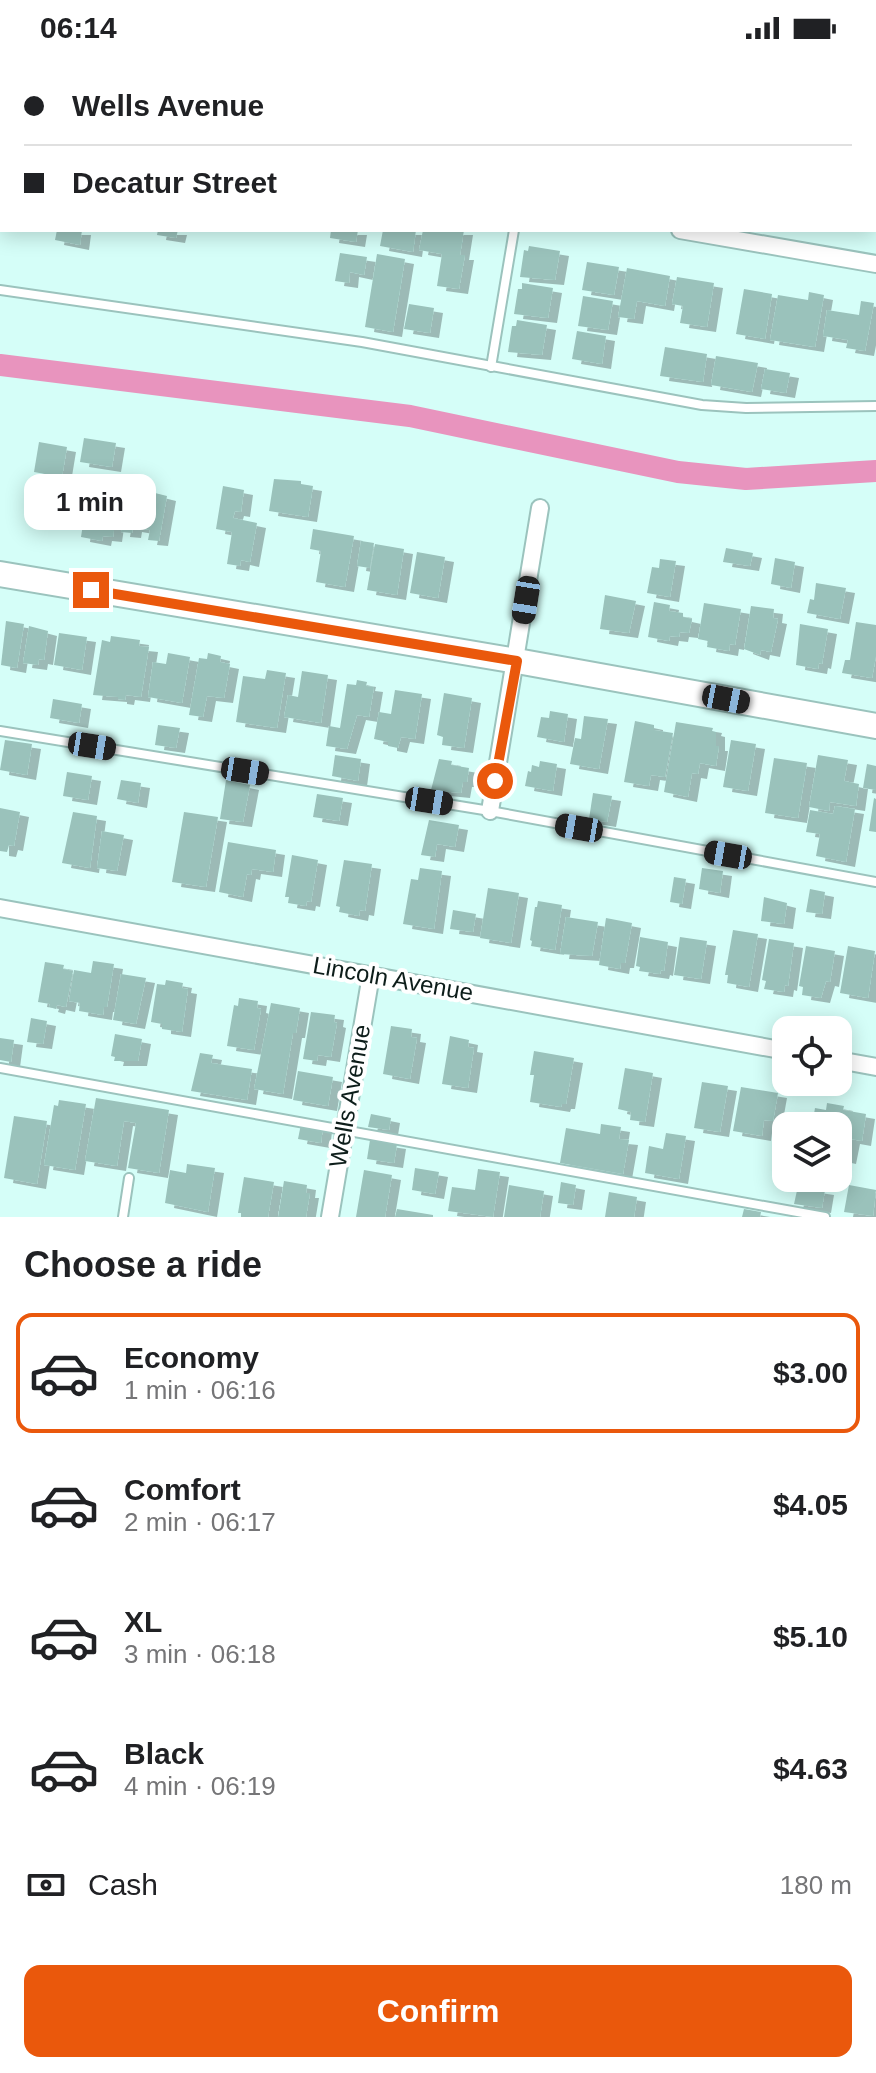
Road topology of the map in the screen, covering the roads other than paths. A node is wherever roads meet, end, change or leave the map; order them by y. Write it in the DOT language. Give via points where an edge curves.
graph roads {
  1 [pos="514,232"];
  2 [pos="692,232"];
  3 [pos="876,264"];
  4 [pos="0,290"];
  5 [pos="491,367"];
  6 [pos="876,406"];
  7 [pos="540,508"];
  8 [pos="0,574"];
  9 [pos="517,661"];
  10 [pos="876,726"];
  11 [pos="0,731"];
  12 [pos="490,811"];
  13 [pos="876,882"];
  14 [pos="0,908"];
  15 [pos="371,975"];
  16 [pos="772,1048"];
  17 [pos="852,1063"];
  18 [pos="876,1067"];
  19 [pos="0,1068"];
  20 [pos="344,1131"];
  21 [pos="129,1178"];
  22 [pos="123,1217"];
  23 [pos="330,1217"];
  24 [pos="825,1217"];
  1 -- 5 [label="lane"];
  2 -- 3 [label="street"];
  4 -- 5 [label="lane" via="362,342"];
  5 -- 6 [label="lane" via="726,408"];
  7 -- 9 [label="street"];
  8 -- 9 [label="street"];
  9 -- 10 [label="street"];
  9 -- 12 [label="street"];
  11 -- 12 [label="lane"];
  12 -- 13 [label="lane"];
  14 -- 15 [label="street, Lincoln Avenue"];
  15 -- 16 [label="street, Lincoln Avenue"];
  15 -- 20 [label="street, Wells Avenue"];
  17 -- 18 [label="street"];
  19 -- 20 [label="lane"];
  20 -- 23 [label="street, Wells Avenue"];
  20 -- 24 [label="lane"];
  21 -- 22 [label="lane"];
}
